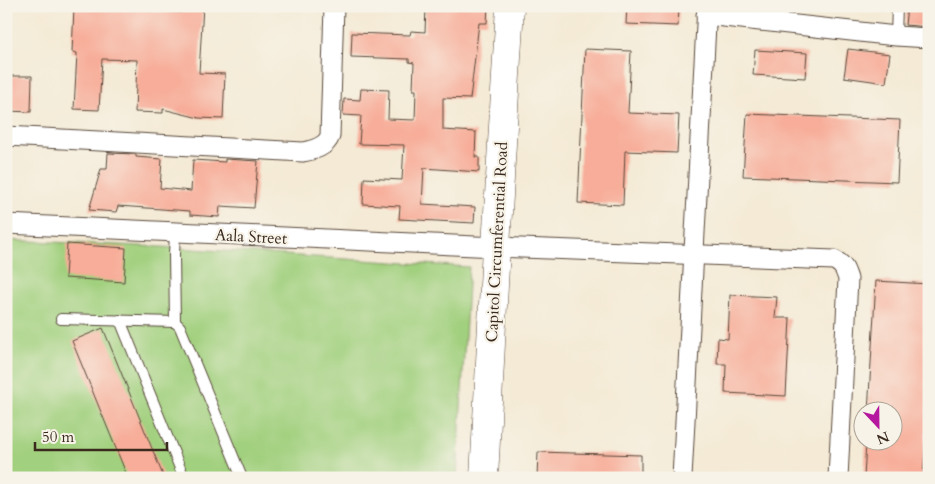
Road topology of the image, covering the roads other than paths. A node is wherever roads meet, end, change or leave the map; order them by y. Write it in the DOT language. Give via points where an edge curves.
graph roads {
  1 [pos="334,6"];
  2 [pos="510,6"];
  3 [pos="897,6"];
  4 [pos="706,10"];
  5 [pos="896,36"];
  6 [pos="929,38"];
  7 [pos="6,136"];
  8 [pos="6,224"];
  9 [pos="175,232"];
  10 [pos="496,247"];
  11 [pos="694,255"];
  12 [pos="61,319"];
  13 [pos="120,320"];
  14 [pos="175,322"];
  15 [pos="239,477"];
  16 [pos="184,478"];
  17 [pos="484,478"];
  18 [pos="682,478"];
  19 [pos="838,478"];
  1 -- 7 [label="street" via="330,136 318,148 303,152"];
  2 -- 10 [label="main road, Capitol Circumferential Road"];
  3 -- 5 [label="lane"];
  4 -- 5 [label="street"];
  4 -- 11 [label="street"];
  5 -- 6 [label="street"];
  8 -- 9 [label="street, Aala Street"];
  9 -- 10 [label="street, Aala Street"];
  9 -- 14 [label="lane"];
  10 -- 11 [label="street, Aala Street"];
  10 -- 17 [label="main road, Capitol Circumferential Road"];
  11 -- 18 [label="street"];
  11 -- 19 [label="street, Aala Street" via="834,260 845,270 848,280"];
  12 -- 13 [label="lane"];
  13 -- 14 [label="lane"];
  13 -- 16 [label="lane"];
  14 -- 15 [label="lane" via="180,327"];
}
